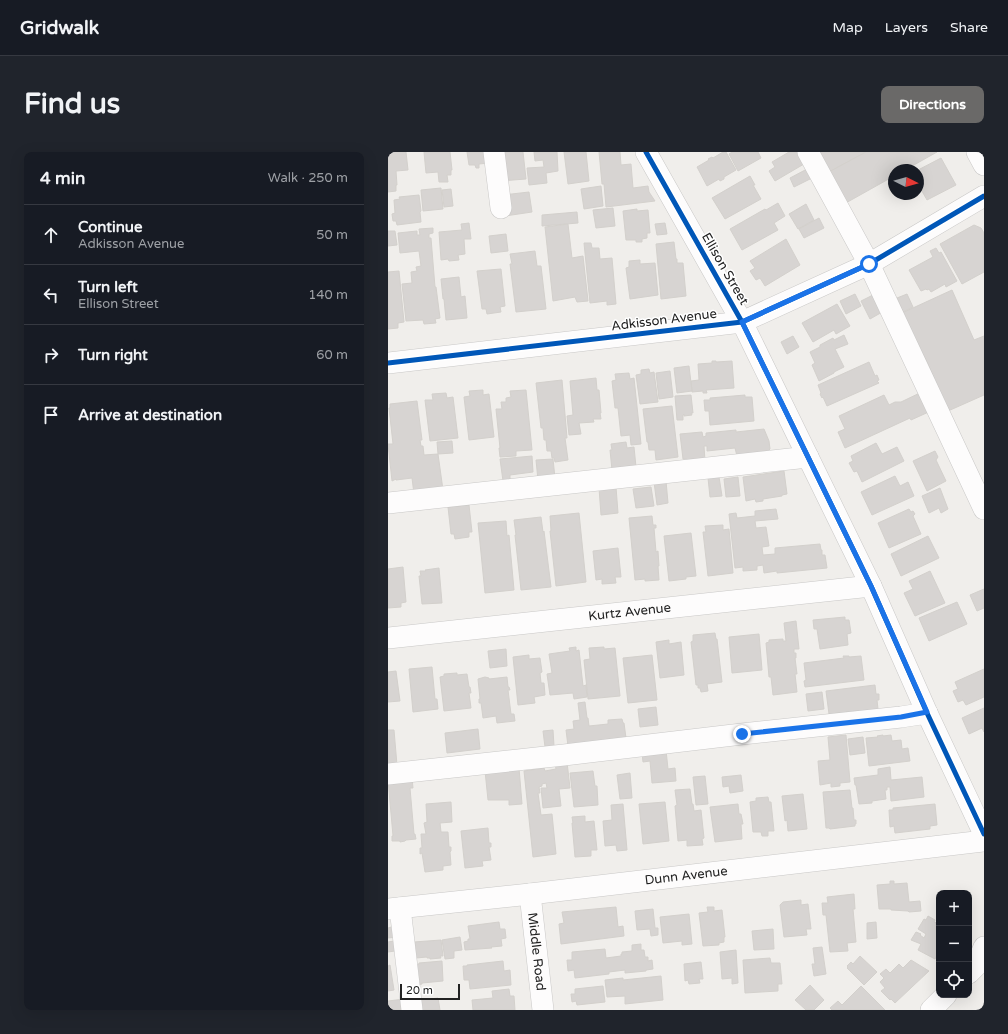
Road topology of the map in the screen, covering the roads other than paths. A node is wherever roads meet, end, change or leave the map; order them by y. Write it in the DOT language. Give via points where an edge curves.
graph roads {
  1 [pos="494,152"];
  2 [pos="646,152"];
  3 [pos="808,152"];
  4 [pos="977,152"];
  5 [pos="984,165"];
  6 [pos="984,196"];
  7 [pos="501,208"];
  8 [pos="869,264"];
  9 [pos="742,322"];
  10 [pos="388,363"];
  11 [pos="808,457"];
  12 [pos="388,503"];
  13 [pos="984,509"];
  14 [pos="871,586"];
  15 [pos="388,638"];
  16 [pos="927,712"];
  17 [pos="388,774"];
  18 [pos="984,834"];
  19 [pos="984,841"];
  20 [pos="530,894"];
  21 [pos="394,909"];
  22 [pos="984,947"];
  23 [pos="972,970"];
  24 [pos="943,998"];
  25 [pos="412,1010"];
  26 [pos="543,1010"];
  27 [pos="931,1010"];
  1 -- 7 [label="street"];
  2 -- 9 [label="street, Ellison Street"];
  3 -- 8 [label="street"];
  4 -- 5 [label="street"];
  6 -- 8 [label="street, Adkisson Avenue"];
  8 -- 9 [label="street, Adkisson Avenue"];
  8 -- 13 [label="street"];
  9 -- 10 [label="street, Adkisson Avenue"];
  9 -- 11 [label="street, Ellison Street"];
  11 -- 12 [label="street"];
  11 -- 14 [label="street, Ellison Street"];
  14 -- 15 [label="street, Kurtz Avenue"];
  14 -- 16 [label="street, Ellison Street"];
  16 -- 17 [label="street"];
  16 -- 18 [label="street, Ellison Street"];
  19 -- 20 [label="street, Dunn Avenue"];
  20 -- 21 [label="street, Dunn Avenue"];
  20 -- 26 [label="street, Middle Road"];
  21 -- 25 [label="street"];
  22 -- 23 [label="street"];
  24 -- 27 [label="street"];
}
